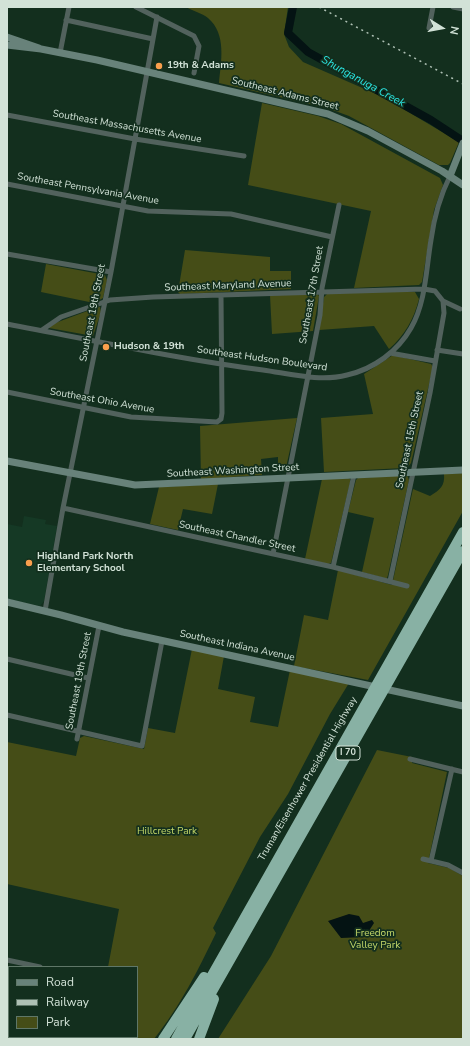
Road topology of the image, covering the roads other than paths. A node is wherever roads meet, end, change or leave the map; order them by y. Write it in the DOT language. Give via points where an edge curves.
graph roads {
  1 [pos="69,7"];
  2 [pos="136,7"];
  3 [pos="433,7"];
  4 [pos="452,7"];
  5 [pos="463,9"];
  6 [pos="157,17"];
  7 [pos="66,20"];
  8 [pos="429,28"];
  9 [pos="7,37"];
  10 [pos="153,39"];
  11 [pos="7,46"];
  12 [pos="41,49"];
  13 [pos="60,53"];
  14 [pos="147,72"];
  15 [pos="194,73"];
  16 [pos="7,115"];
  17 [pos="135,139"];
  18 [pos="463,143"];
  19 [pos="244,156"];
  20 [pos="450,176"];
  21 [pos="7,184"];
  22 [pos="463,185"];
  23 [pos="122,206"];
  24 [pos="338,206"];
  25 [pos="332,237"];
  26 [pos="7,254"];
  27 [pos="111,272"];
  28 [pos="424,289"];
  29 [pos="322,292"];
  30 [pos="221,295"];
  31 [pos="443,301"];
  32 [pos="105,303"];
  33 [pos="460,309"];
  34 [pos="7,324"];
  35 [pos="42,330"];
  36 [pos="96,340"];
  37 [pos="437,350"];
  38 [pos="390,353"];
  39 [pos="463,354"];
  40 [pos="436,361"];
  41 [pos="222,365"];
  42 [pos="307,376"];
  43 [pos="7,392"];
  44 [pos="84,408"];
  45 [pos="7,461"];
  46 [pos="463,470"];
  47 [pos="413,472"];
  48 [pos="71,474"];
  49 [pos="354,475"];
  50 [pos="287,478"];
  51 [pos="63,508"];
  52 [pos="463,532"];
  53 [pos="463,551"];
  54 [pos="273,554"];
  55 [pos="333,567"];
  56 [pos="390,581"];
  57 [pos="407,586"];
  58 [pos="7,602"];
  59 [pos="45,611"];
  60 [pos="99,626"];
  61 [pos="162,641"];
  62 [pos="7,659"];
  63 [pos="88,678"];
  64 [pos="463,706"];
  65 [pos="7,715"];
  66 [pos="79,731"];
  67 [pos="77,739"];
  68 [pos="410,760"];
  69 [pos="452,769"];
  70 [pos="463,772"];
  71 [pos="423,859"];
  72 [pos="431,861"];
  73 [pos="463,873"];
  74 [pos="268,874"];
  75 [pos="7,960"];
  76 [pos="35,966"];
  77 [pos="220,976"];
  78 [pos="163,1039"];
  79 [pos="176,1039"];
  80 [pos="185,1039"];
  81 [pos="199,1039"];
  1 -- 7 [label="street"];
  2 -- 6 [label="street"];
  3 -- 8 [label="street"];
  4 -- 5 [label="street"];
  6 -- 10 [label="street, Southeast 19th Street"];
  6 -- 15 [label="street" via="196,39 198,48"];
  7 -- 10 [label="street"];
  7 -- 13 [label="street"];
  9 -- 12 [label="street, Southeast Adams Street"];
  10 -- 14 [label="street, Southeast 19th Street"];
  11 -- 12 [label="street, Southeast Adams Street"];
  12 -- 13 [label="street, Southeast Adams Street"];
  13 -- 14 [label="street, Southeast Adams Street"];
  14 -- 17 [label="street, Southeast 19th Street"];
  14 -- 20 [label="street, Southeast Adams Street" via="328,114 357,126"];
  16 -- 17 [label="street, Southeast Massachusetts Avenue"];
  17 -- 19 [label="street, Southeast Massachusetts Avenue"];
  17 -- 23 [label="street, Southeast 19th Street"];
  18 -- 20 [label="street"];
  20 -- 22 [label="street, Southeast Adams Street"];
  20 -- 28 [label="street" via="435,216"];
  21 -- 23 [label="street, Southeast Pennsylvania Avenue"];
  23 -- 25 [label="street, Southeast Pennsylvania Avenue" via="159,212 231,214"];
  23 -- 27 [label="street, Southeast 19th Street"];
  24 -- 25 [label="street, Southeast 17th Street"];
  25 -- 29 [label="street, Southeast 17th Street"];
  26 -- 27 [label="street"];
  27 -- 32 [label="street, Southeast 19th Street"];
  28 -- 29 [label="street, Southeast Maryland Avenue"];
  28 -- 31 [label="street, Southeast Maryland Avenue" via="435,291"];
  28 -- 38 [label="street, Southeast Hudson Boulevard" via="412,327"];
  29 -- 30 [label="street, Southeast Maryland Avenue"];
  29 -- 42 [label="street, Southeast 17th Street"];
  30 -- 32 [label="street, Southeast Maryland Avenue" via="153,297 110,300"];
  30 -- 41 [label="street"];
  31 -- 33 [label="street, Southeast Maryland Avenue"];
  31 -- 37 [label="street, Southeast 15th Street" via="444,313"];
  32 -- 35 [label="street, Southeast Maryland Avenue" via="61,317"];
  32 -- 36 [label="street, Southeast 19th Street"];
  34 -- 35 [label="street, Southeast Hudson Boulevard"];
  35 -- 36 [label="street, Southeast Hudson Boulevard"];
  36 -- 41 [label="street, Southeast Hudson Boulevard"];
  36 -- 44 [label="street, Southeast 19th Street"];
  37 -- 39 [label="street"];
  37 -- 40 [label="street, Southeast 15th Street"];
  38 -- 40 [label="street"];
  38 -- 42 [label="street, Southeast Hudson Boulevard" via="375,365 357,373 328,378"];
  40 -- 47 [label="street, Southeast 15th Street"];
  41 -- 42 [label="street, Southeast Hudson Boulevard"];
  41 -- 44 [label="street, Southeast Ohio Avenue" via="222,413 219,421 214,423 158,420"];
  42 -- 50 [label="street, Southeast 17th Street"];
  43 -- 44 [label="street, Southeast Ohio Avenue"];
  44 -- 48 [label="street, Southeast 19th Street"];
  45 -- 48 [label="street, Southeast Washington Street"];
  46 -- 47 [label="street, Southeast Washington Street"];
  47 -- 49 [label="street, Southeast Washington Street"];
  47 -- 56 [label="street, Southeast 15th Street"];
  48 -- 50 [label="street, Southeast Washington Street" via="135,485"];
  48 -- 51 [label="street, Southeast 19th Street"];
  49 -- 50 [label="street, Southeast Washington Street"];
  49 -- 55 [label="street"];
  50 -- 54 [label="street, Southeast 17th Street"];
  51 -- 54 [label="street, Southeast Chandler Street"];
  51 -- 59 [label="street, Southeast 19th Street"];
  52 -- 74 [label="highway, Truman/Eisenhower Presidential Highway / I 70"];
  53 -- 77 [label="highway, I 70"];
  54 -- 55 [label="street, Southeast Chandler Street"];
  55 -- 56 [label="street, Southeast Chandler Street"];
  56 -- 57 [label="street, Southeast Chandler Street"];
  58 -- 59 [label="street, Southeast Indiana Avenue"];
  59 -- 60 [label="street, Southeast Indiana Avenue"];
  60 -- 61 [label="street, Southeast Indiana Avenue"];
  60 -- 63 [label="street, Southeast 19th Street"];
  61 -- 64 [label="street, Southeast Indiana Avenue"];
  61 -- 66 [label="street" via="142,746"];
  62 -- 63 [label="street"];
  63 -- 66 [label="street, Southeast 19th Street"];
  65 -- 66 [label="street"];
  66 -- 67 [label="street, Southeast 19th Street"];
  68 -- 69 [label="street"];
  69 -- 70 [label="street"];
  69 -- 72 [label="street"];
  71 -- 72 [label="street"];
  72 -- 73 [label="street" via="448,865"];
  74 -- 78 [label="highway" via="184,1010"];
  74 -- 79 [label="highway, Truman/Eisenhower Presidential Highway / I 70"];
  75 -- 76 [label="street"];
  77 -- 80 [label="highway, I 70"];
  77 -- 81 [label="highway" via="218,989"];
}
